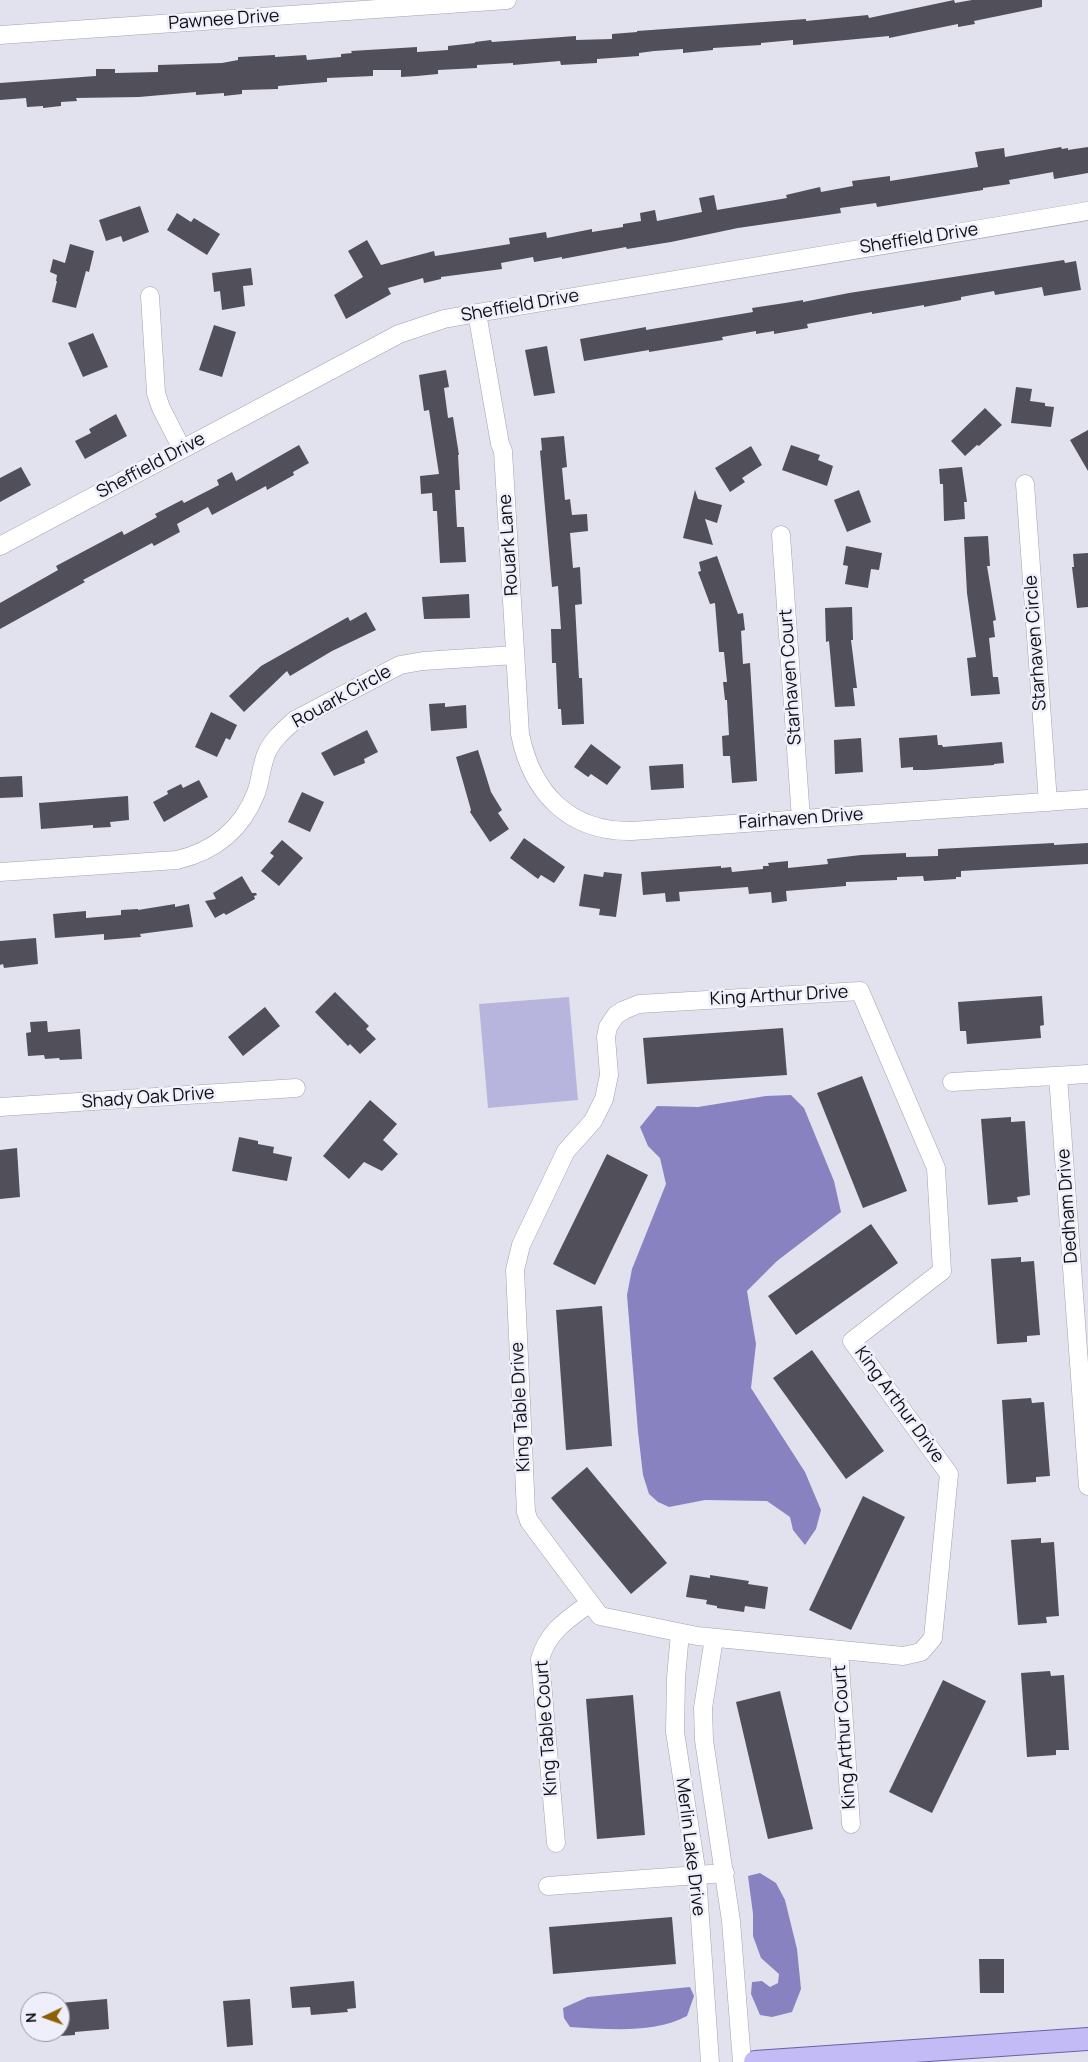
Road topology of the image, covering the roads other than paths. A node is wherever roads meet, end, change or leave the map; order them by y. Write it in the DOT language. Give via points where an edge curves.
graph roads {
  1 [pos="507,0"];
  2 [pos="0,35"];
  3 [pos="1088,211"];
  4 [pos="150,296"];
  5 [pos="477,313"];
  6 [pos="182,449"];
  7 [pos="1025,484"];
  8 [pos="781,535"];
  9 [pos="0,546"];
  10 [pos="516,655"];
  11 [pos="533,776"];
  12 [pos="1088,799"];
  13 [pos="1048,802"];
  14 [pos="801,819"];
  15 [pos="0,872"];
  16 [pos="1088,1074"];
  17 [pos="1058,1076"];
  18 [pos="952,1082"];
  19 [pos="296,1088"];
  20 [pos="604,1099"];
  21 [pos="0,1107"];
  22 [pos="1083,1348"];
  23 [pos="1088,1486"];
  24 [pos="590,1603"];
  25 [pos="697,1636"];
  26 [pos="839,1650"];
  27 [pos="850,1824"];
  28 [pos="556,1843"];
  29 [pos="725,1873"];
  30 [pos="697,1875"];
  31 [pos="548,1886"];
  32 [pos="1088,2039"];
  33 [pos="710,2062"];
  34 [pos="742,2062"];
  35 [pos="755,2062"];
  1 -- 2 [label="street, Pawnee Drive"];
  3 -- 5 [label="street, Sheffield Drive"];
  4 -- 6 [label="street" via="156,393"];
  5 -- 6 [label="street, Sheffield Drive" via="436,321 399,334"];
  5 -- 10 [label="street, Rouark Lane" via="503,451"];
  6 -- 9 [label="street, Sheffield Drive"];
  7 -- 13 [label="street, Starhaven Circle"];
  8 -- 14 [label="street, Starhaven Court"];
  10 -- 11 [label="street, Rouark Lane" via="520,734"];
  10 -- 15 [label="street, Rouark Circle" via="400,665 295,720 268,751 261,766 257,791 241,821 224,840 201,853 177,860"];
  11 -- 14 [label="street, Fairhaven Drive" via="549,798 569,814 595,826 617,831"];
  12 -- 13 [label="street, Fairhaven Drive"];
  13 -- 14 [label="street, Fairhaven Drive"];
  16 -- 17 [label="street"];
  17 -- 18 [label="street"];
  17 -- 22 [label="street, Dedham Drive"];
  19 -- 21 [label="street, Shady Oak Drive"];
  20 -- 24 [label="street, King Table Drive" via="593,1121 566,1150 521,1245 515,1270 526,1512 529,1521"];
  20 -- 26 [label="street, King Arthur Drive" via="609,1075 607,1030 616,1015 632,1006 860,991 936,1168 942,1271 852,1341 949,1474 935,1630 928,1646 912,1655"];
  22 -- 23 [label="street, Dedham Drive"];
  24 -- 25 [label="street, King Table Drive" via="600,1616"];
  24 -- 28 [label="street, King Table Court" via="554,1630 540,1659"];
  25 -- 26 [label="street, King Arthur Drive"];
  25 -- 29 [label="street, Merlin Lake Drive" via="706,1682 704,1740"];
  25 -- 30 [label="street, Merlin Lake Drive" via="676,1678 675,1732"];
  26 -- 27 [label="street, King Arthur Court"];
  29 -- 30 [label="street"];
  29 -- 34 [label="street, Merlin Lake Drive"];
  30 -- 31 [label="street"];
  30 -- 33 [label="street, Merlin Lake Drive"];
  32 -- 35 [label="main road"];
}
